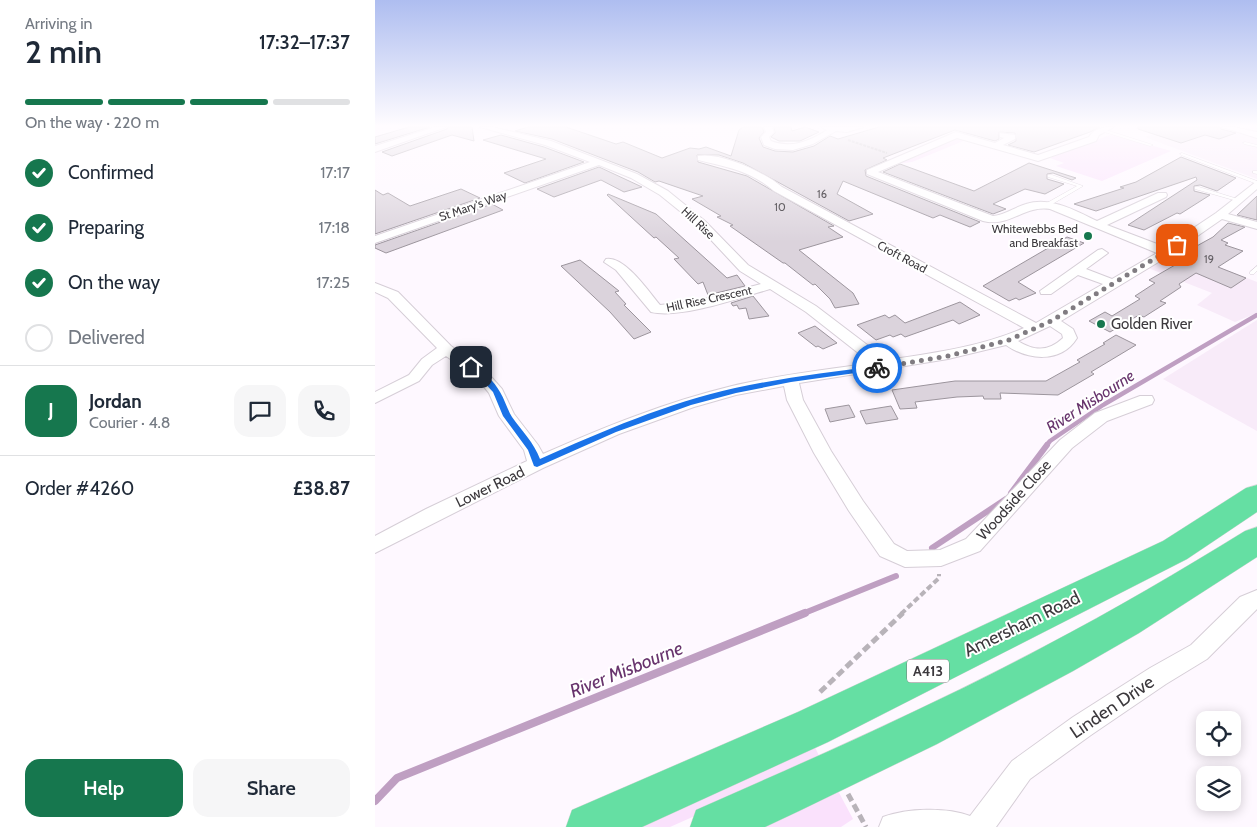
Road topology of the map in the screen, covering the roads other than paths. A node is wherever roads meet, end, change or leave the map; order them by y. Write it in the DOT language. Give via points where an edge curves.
graph roads {
  1 [pos="589,166"];
  2 [pos="608,166"];
  3 [pos="737,166"];
  4 [pos="885,166"];
  5 [pos="1211,166"];
  6 [pos="759,174"];
  7 [pos="1050,176"];
  8 [pos="743,179"];
  9 [pos="1257,184"];
  10 [pos="1197,188"];
  11 [pos="1162,196"];
  12 [pos="1239,200"];
  13 [pos="1047,205"];
  14 [pos="1220,215"];
  15 [pos="1097,225"];
  16 [pos="1257,226"];
  17 [pos="375,240"];
  18 [pos="1166,252"];
  19 [pos="1102,253"];
  20 [pos="609,262"];
  21 [pos="1076,270"];
  22 [pos="1114,284"];
  23 [pos="770,285"];
  24 [pos="375,287"];
  25 [pos="1046,290"];
  26 [pos="1051,321"];
  27 [pos="1035,328"];
  28 [pos="1009,340"];
  29 [pos="446,349"];
  30 [pos="886,367"];
  31 [pos="791,380"];
  32 [pos="375,398"];
  33 [pos="1146,400"];
  34 [pos="537,464"];
  35 [pos="1257,496"];
  36 [pos="1257,540"];
  37 [pos="375,545"];
  38 [pos="1257,599"];
  39 [pos="589,827"];
  40 [pos="713,827"];
  41 [pos="893,827"];
  42 [pos="962,827"];
  43 [pos="979,827"];
  1 -- 17 [label="street, St Mary's Way"];
  2 -- 23 [label="street, Hill Rise" via="664,193 701,223 744,268"];
  3 -- 6 [label="street, Croft Road"];
  4 -- 13 [label="street" via="869,172 987,219 1001,220 1029,206"];
  5 -- 9 [label="lane"];
  6 -- 8 [label="street"];
  6 -- 27 [label="street, Croft Road" via="778,189"];
  7 -- 13 [label="lane" via="1081,186"];
  9 -- 12 [label="street, Lower Road"];
  10 -- 12 [label="lane"];
  11 -- 15 [label="street"];
  12 -- 14 [label="street, Lower Road"];
  13 -- 15 [label="street"];
  14 -- 16 [label="street"];
  14 -- 18 [label="street, Lower Road"];
  15 -- 18 [label="street"];
  18 -- 22 [label="street, Lower Road"];
  19 -- 21 [label="street"];
  20 -- 23 [label="street, Hill Rise Crescent" via="625,273 656,309 695,304"];
  21 -- 22 [label="street"];
  21 -- 25 [label="street"];
  22 -- 26 [label="street, Lower Road"];
  23 -- 30 [label="street, Hill Rise" via="811,309"];
  24 -- 29 [label="street" via="393,295"];
  26 -- 27 [label="street, Lower Road"];
  26 -- 28 [label="street" via="1068,332 1068,343 1037,354 1024,352"];
  27 -- 28 [label="street, Lower Road"];
  28 -- 30 [label="street, Lower Road" via="948,356"];
  29 -- 32 [label="street" via="427,362 414,378"];
  29 -- 34 [label="street" via="481,374 496,392 507,416 532,449"];
  30 -- 31 [label="street, Lower Road"];
  31 -- 33 [label="street, Woodside Close" via="795,400 856,506 887,550 905,559 941,558 973,545 1066,444 1101,417"];
  31 -- 34 [label="street, Lower Road" via="688,403 613,430"];
  34 -- 37 [label="street, Lower Road"];
  35 -- 39 [label="highway, Amersham Road / A413" via="1175,550 813,727"];
  36 -- 40 [label="highway" via="1196,580 1048,666 835,772"];
  38 -- 43 [label="street, Linden Drive" via="1248,603 1199,652 1082,726 1021,770"];
  41 -- 42 [label="street" via="945,822"];
}
